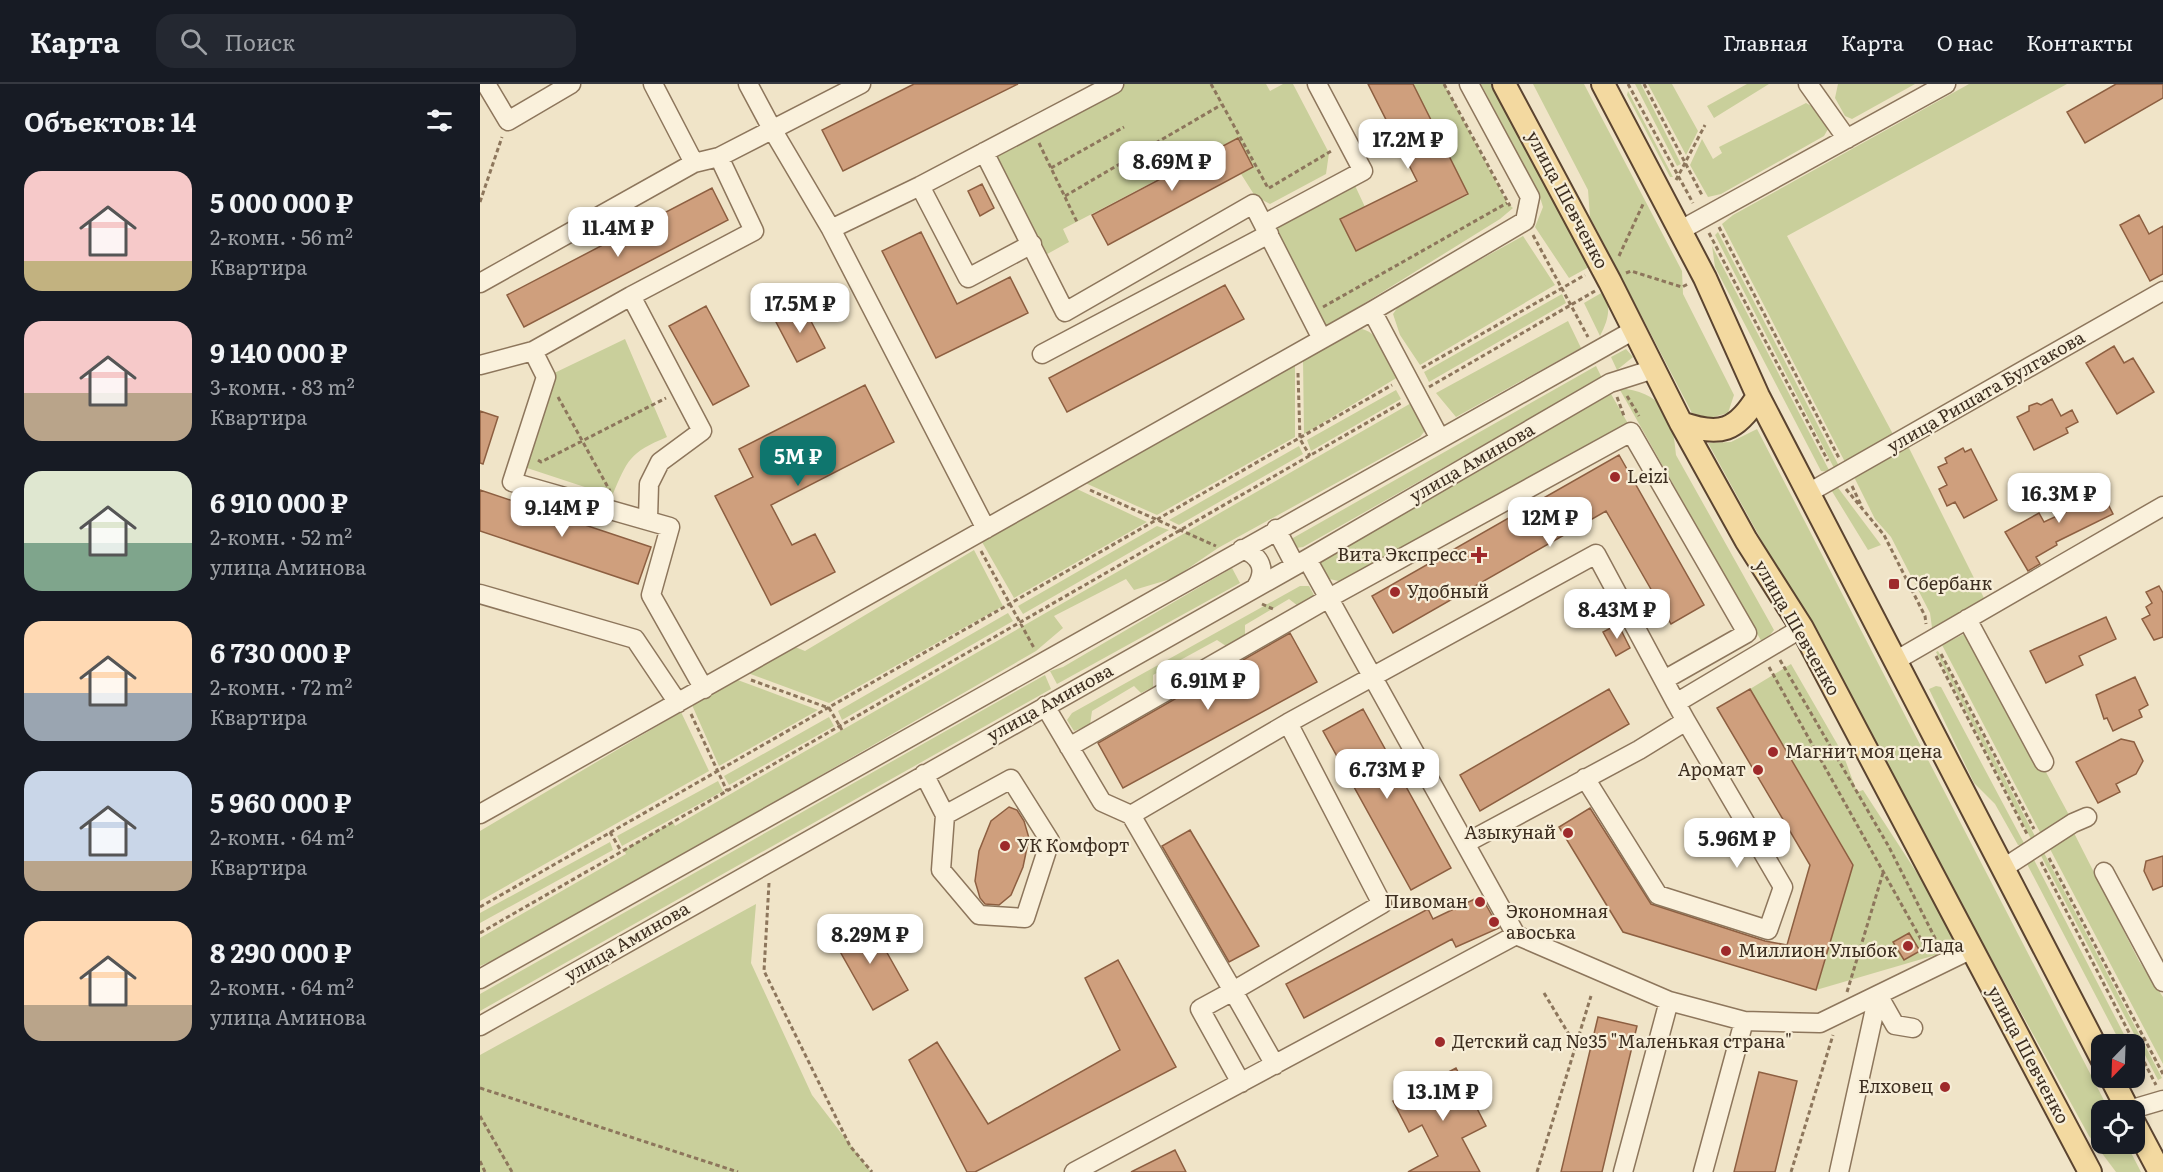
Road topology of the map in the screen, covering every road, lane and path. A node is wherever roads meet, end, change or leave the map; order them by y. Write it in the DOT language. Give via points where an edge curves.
graph roads {
  1 [pos="486,84"];
  2 [pos="571,84"];
  3 [pos="653,84"];
  4 [pos="748,84"];
  5 [pos="861,84"];
  6 [pos="1114,84"];
  7 [pos="1211,84"];
  8 [pos="1317,84"];
  9 [pos="1444,84"];
  10 [pos="1468,84"];
  11 [pos="1504,84"];
  12 [pos="1602,84"];
  13 [pos="1628,84"];
  14 [pos="1644,84"];
  15 [pos="1808,84"];
  16 [pos="1946,84"];
  17 [pos="1221,105"];
  18 [pos="508,121"];
  19 [pos="1705,125"];
  20 [pos="1124,127"];
  21 [pos="1031,128"];
  22 [pos="772,129"];
  23 [pos="1847,139"];
  24 [pos="1348,142"];
  25 [pos="984,152"];
  26 [pos="719,157"];
  27 [pos="694,163"];
  28 [pos="1686,164"];
  29 [pos="1051,168"];
  30 [pos="1678,178"];
  31 [pos="920,186"];
  32 [pos="1268,188"];
  33 [pos="1065,196"];
  34 [pos="1646,197"];
  35 [pos="480,202"];
  36 [pos="1507,203"];
  37 [pos="1253,204"];
  38 [pos="1707,217"];
  39 [pos="1525,220"];
  40 [pos="1077,222"];
  41 [pos="831,229"];
  42 [pos="1267,229"];
  43 [pos="1679,231"];
  44 [pos="1032,244"];
  45 [pos="1617,260"];
  46 [pos="1591,272"];
  47 [pos="1619,277"];
  48 [pos="480,283"];
  49 [pos="1689,284"];
  50 [pos="1602,287"];
  51 [pos="1562,288"];
  52 [pos="2163,291"];
  53 [pos="631,296"];
  54 [pos="1571,306"];
  55 [pos="1372,311"];
  56 [pos="1309,314"];
  57 [pos="1634,330"];
  58 [pos="1322,339"];
  59 [pos="1591,342"];
  60 [pos="533,351"];
  61 [pos="1298,353"];
  62 [pos="1042,354"];
  63 [pos="480,365"];
  64 [pos="1654,369"];
  65 [pos="546,377"];
  66 [pos="1407,377"];
  67 [pos="680,390"];
  68 [pos="1416,395"];
  69 [pos="1616,395"];
  70 [pos="1758,396"];
  71 [pos="1607,403"];
  72 [pos="1681,423"];
  73 [pos="1637,428"];
  74 [pos="1439,437"];
  75 [pos="1300,439"];
  76 [pos="582,441"];
  77 [pos="521,454"];
  78 [pos="1310,456"];
  79 [pos="1841,475"];
  80 [pos="1071,481"];
  81 [pos="1809,492"];
  82 [pos="2163,506"];
  83 [pos="1864,511"];
  84 [pos="621,512"];
  85 [pos="648,519"];
  86 [pos="1158,520"];
  87 [pos="1276,529"];
  88 [pos="1180,531"];
  89 [pos="980,533"];
  90 [pos="1218,548"];
  91 [pos="1242,549"];
  92 [pos="1301,562"];
  93 [pos="1256,587"];
  94 [pos="480,594"];
  95 [pos="1329,598"];
  96 [pos="1010,606"];
  97 [pos="1967,620"];
  98 [pos="1020,623"];
  99 [pos="1802,628"];
  100 [pos="1929,641"];
  101 [pos="1766,650"];
  102 [pos="1036,651"];
  103 [pos="1894,661"];
  104 [pos="732,673"];
  105 [pos="1373,677"];
  106 [pos="1664,680"];
  107 [pos="704,688"];
  108 [pos="681,701"];
  109 [pos="1676,703"];
  110 [pos="1045,706"];
  111 [pos="829,708"];
  112 [pos="1686,722"];
  113 [pos="1288,723"];
  114 [pos="842,728"];
  115 [pos="1069,747"];
  116 [pos="2044,762"];
  117 [pos="717,771"];
  118 [pos="924,774"];
  119 [pos="1585,778"];
  120 [pos="727,791"];
  121 [pos="480,814"];
  122 [pos="945,814"];
  123 [pos="1131,815"];
  124 [pos="2087,817"];
  125 [pos="610,832"];
  126 [pos="1466,843"];
  127 [pos="2034,848"];
  128 [pos="621,852"];
  129 [pos="762,866"];
  130 [pos="2002,869"];
  131 [pos="2104,872"];
  132 [pos="1883,873"];
  133 [pos="480,907"];
  134 [pos="480,933"];
  135 [pos="1516,935"];
  136 [pos="1972,949"];
  137 [pos="1942,964"];
  138 [pos="480,979"];
  139 [pos="2163,982"];
  140 [pos="1233,991"];
  141 [pos="1544,993"];
  142 [pos="1878,995"];
  143 [pos="1591,996"];
  144 [pos="1670,1001"];
  145 [pos="1840,1013"];
  146 [pos="1744,1021"];
  147 [pos="480,1026"];
  148 [pos="1913,1028"];
  149 [pos="2091,1038"];
  150 [pos="1576,1046"];
  151 [pos="1275,1065"];
  152 [pos="1241,1083"];
  153 [pos="480,1088"];
  154 [pos="2161,1096"];
  155 [pos="2145,1103"];
  156 [pos="480,1116"];
  157 [pos="2145,1144"];
  158 [pos="480,1161"];
  159 [pos="485,1172"];
  160 [pos="512,1172"];
  161 [pos="738,1172"];
  162 [pos="872,1172"];
  163 [pos="1074,1172"];
  164 [pos="1537,1172"];
  165 [pos="1623,1172"];
  166 [pos="1703,1172"];
  167 [pos="1791,1172"];
  168 [pos="1839,1172"];
  169 [pos="2090,1172"];
  170 [pos="2160,1172"];
  1 -- 18 [label="street"];
  2 -- 18 [label="street"];
  3 -- 27 [label="street"];
  4 -- 22 [label="street"];
  5 -- 22 [label="street"];
  6 -- 21 [label="street"];
  7 -- 17 [label="path"];
  8 -- 24 [label="street"];
  9 -- 36 [label="path"];
  10 -- 39 [label="street" via="1530,197"];
  11 -- 57 [label="main road, улица Шевченко"];
  12 -- 43 [label="main road"];
  13 -- 30 [label="path"];
  14 -- 28 [label="path"];
  15 -- 23 [label="street"];
  16 -- 23 [label="street"];
  17 -- 32 [label="path"];
  17 -- 33 [label="path"];
  18 -- 35 [label="path"];
  19 -- 28 [label="path"];
  20 -- 29 [label="path"];
  21 -- 25 [label="street"];
  21 -- 29 [label="path"];
  22 -- 26 [label="street"];
  22 -- 41 [label="street"];
  23 -- 38 [label="street"];
  24 -- 32 [label="path"];
  24 -- 42 [label="street" via="1363,171"];
  25 -- 31 [label="street"];
  25 -- 44 [label="street"];
  26 -- 27 [label="street"];
  26 -- 53 [label="street" via="754,231"];
  27 -- 48 [label="street"];
  28 -- 30 [label="path"];
  28 -- 38 [label="path"];
  29 -- 33 [label="path"];
  30 -- 38 [label="path"];
  31 -- 41 [label="street"];
  31 -- 44 [label="street" via="968,278"];
  32 -- 37 [label="path" via="1252,198"];
  33 -- 40 [label="path"];
  34 -- 45 [label="path"];
  36 -- 39 [label="path"];
  36 -- 56 [label="path"];
  37 -- 42 [label="street"];
  37 -- 44 [label="street" via="1065,312"];
  38 -- 43 [label="street"];
  38 -- 79 [label="path"];
  38 -- 79 [label="path"];
  39 -- 51 [label="path"];
  39 -- 55 [label="street"];
  41 -- 89 [label="street"];
  42 -- 56 [label="street"];
  42 -- 62 [label="street"];
  43 -- 70 [label="main road" via="1705,278"];
  46 -- 51 [label="path"];
  47 -- 49 [label="path" via="1631,271 1682,287"];
  50 -- 54 [label="path"];
  51 -- 54 [label="path"];
  51 -- 66 [label="path"];
  52 -- 79 [label="street, улица Ришата Булгакова"];
  53 -- 60 [label="street"];
  53 -- 67 [label="street"];
  54 -- 59 [label="path"];
  54 -- 68 [label="path"];
  55 -- 58 [label="street"];
  55 -- 66 [label="street"];
  56 -- 58 [label="street"];
  57 -- 64 [label="main road, улица Шевченко"];
  57 -- 74 [label="street, улица Аминова"];
  58 -- 61 [label="street"];
  60 -- 63 [label="street"];
  60 -- 65 [label="street"];
  61 -- 75 [label="path"];
  61 -- 80 [label="street"];
  64 -- 72 [label="main road, улица Шевченко"];
  64 -- 92 [label="street, улица Аминова" via="1610,383"];
  65 -- 76 [label="path"];
  65 -- 77 [label="street"];
  66 -- 68 [label="street"];
  66 -- 75 [label="path"];
  67 -- 76 [label="path"];
  67 -- 85 [label="street" via="702,431 660,462 649,484"];
  68 -- 74 [label="street"];
  68 -- 78 [label="path"];
  69 -- 71 [label="path"];
  69 -- 73 [label="path"];
  69 -- 73 [label="path" via="1626,394"];
  70 -- 72 [label="main road" via="1742,420 1727,429 1698,429"];
  70 -- 81 [label="main road"];
  72 -- 99 [label="main road, улица Шевченко" via="1746,540"];
  73 -- 95 [label="street"];
  73 -- 106 [label="street" via="1747,633"];
  74 -- 87 [label="street, улица Аминова"];
  75 -- 78 [label="path"];
  75 -- 86 [label="path"];
  76 -- 77 [label="path" via="541,462"];
  76 -- 84 [label="path"];
  77 -- 84 [label="street" via="512,482"];
  78 -- 88 [label="path"];
  79 -- 81 [label="street, улица Ришата Булгакова"];
  79 -- 83 [label="path"];
  79 -- 83 [label="path"];
  80 -- 86 [label="path"];
  80 -- 89 [label="street"];
  81 -- 103 [label="main road"];
  82 -- 97 [label="street"];
  83 -- 100 [label="path" via="1884,535 1924,616"];
  84 -- 85 [label="street"];
  85 -- 107 [label="street" via="670,526 651,595"];
  86 -- 88 [label="path"];
  86 -- 96 [label="path"];
  87 -- 91 [label="street, улица Аминова"];
  87 -- 92 [label="street"];
  88 -- 90 [label="path"];
  88 -- 98 [label="path"];
  89 -- 96 [label="path"];
  89 -- 104 [label="street"];
  91 -- 93 [label="street" via="1261,562 1263,576"];
  91 -- 138 [label="street, улица Аминова"];
  92 -- 93 [label="street, улица Аминова"];
  92 -- 95 [label="street"];
  93 -- 110 [label="street, улица Аминова"];
  94 -- 108 [label="street" via="635,639"];
  95 -- 105 [label="street"];
  95 -- 115 [label="street"];
  96 -- 98 [label="path"];
  96 -- 111 [label="path"];
  97 -- 100 [label="street"];
  97 -- 116 [label="street"];
  98 -- 102 [label="path"];
  98 -- 114 [label="path"];
  99 -- 101 [label="street"];
  99 -- 136 [label="main road, улица Шевченко"];
  100 -- 103 [label="street"];
  100 -- 127 [label="path"];
  101 -- 109 [label="street"];
  101 -- 137 [label="path"];
  101 -- 137 [label="path" via="1889,847"];
  103 -- 130 [label="main road"];
  104 -- 107 [label="street"];
  104 -- 111 [label="path"];
  105 -- 106 [label="street" via="1596,554"];
  105 -- 113 [label="street"];
  105 -- 126 [label="street"];
  106 -- 109 [label="street"];
  107 -- 108 [label="street"];
  108 -- 117 [label="path"];
  108 -- 121 [label="street"];
  109 -- 112 [label="street"];
  110 -- 115 [label="street"];
  110 -- 118 [label="street, улица Аминова"];
  111 -- 114 [label="path"];
  111 -- 117 [label="path"];
  112 -- 119 [label="street"];
  112 -- 119 [label="street" via="1783,887 1768,930 1658,895"];
  113 -- 123 [label="street"];
  113 -- 140 [label="street" via="1382,904"];
  114 -- 120 [label="path"];
  115 -- 123 [label="street" via="1102,802"];
  117 -- 120 [label="path"];
  117 -- 125 [label="path"];
  118 -- 122 [label="street"];
  118 -- 129 [label="street, улица Аминова"];
  119 -- 126 [label="street"];
  120 -- 128 [label="path"];
  122 -- 122 [label="street" via="942,870 979,915 1025,918 1050,841 1011,779"];
  123 -- 140 [label="street"];
  124 -- 127 [label="street"];
  125 -- 128 [label="path"];
  125 -- 133 [label="path"];
  126 -- 135 [label="street"];
  127 -- 130 [label="street"];
  127 -- 154 [label="path"];
  128 -- 134 [label="path"];
  129 -- 147 [label="street, улица Аминова"];
  129 -- 162 [label="path" via="770,876 764,971 850,1146"];
  130 -- 149 [label="main road"];
  131 -- 139 [label="street"];
  132 -- 145 [label="path"];
  135 -- 144 [label="street"];
  135 -- 151 [label="street"];
  136 -- 137 [label="street"];
  136 -- 169 [label="main road, улица Шевченко"];
  137 -- 142 [label="street"];
  140 -- 151 [label="street"];
  140 -- 152 [label="street" via="1200,1009"];
  141 -- 150 [label="path"];
  142 -- 145 [label="street"];
  142 -- 148 [label="street" via="1895,1024"];
  142 -- 168 [label="street"];
  143 -- 150 [label="path"];
  144 -- 146 [label="street"];
  144 -- 165 [label="street"];
  145 -- 146 [label="street" via="1820,1023"];
  145 -- 167 [label="path"];
  146 -- 166 [label="street"];
  150 -- 164 [label="path"];
  151 -- 152 [label="street"];
  152 -- 163 [label="street"];
  153 -- 161 [label="path"];
  154 -- 155 [label="street"];
  156 -- 160 [label="path"];
  157 -- 170 [label="main road"];
  158 -- 159 [label="path"];
}
